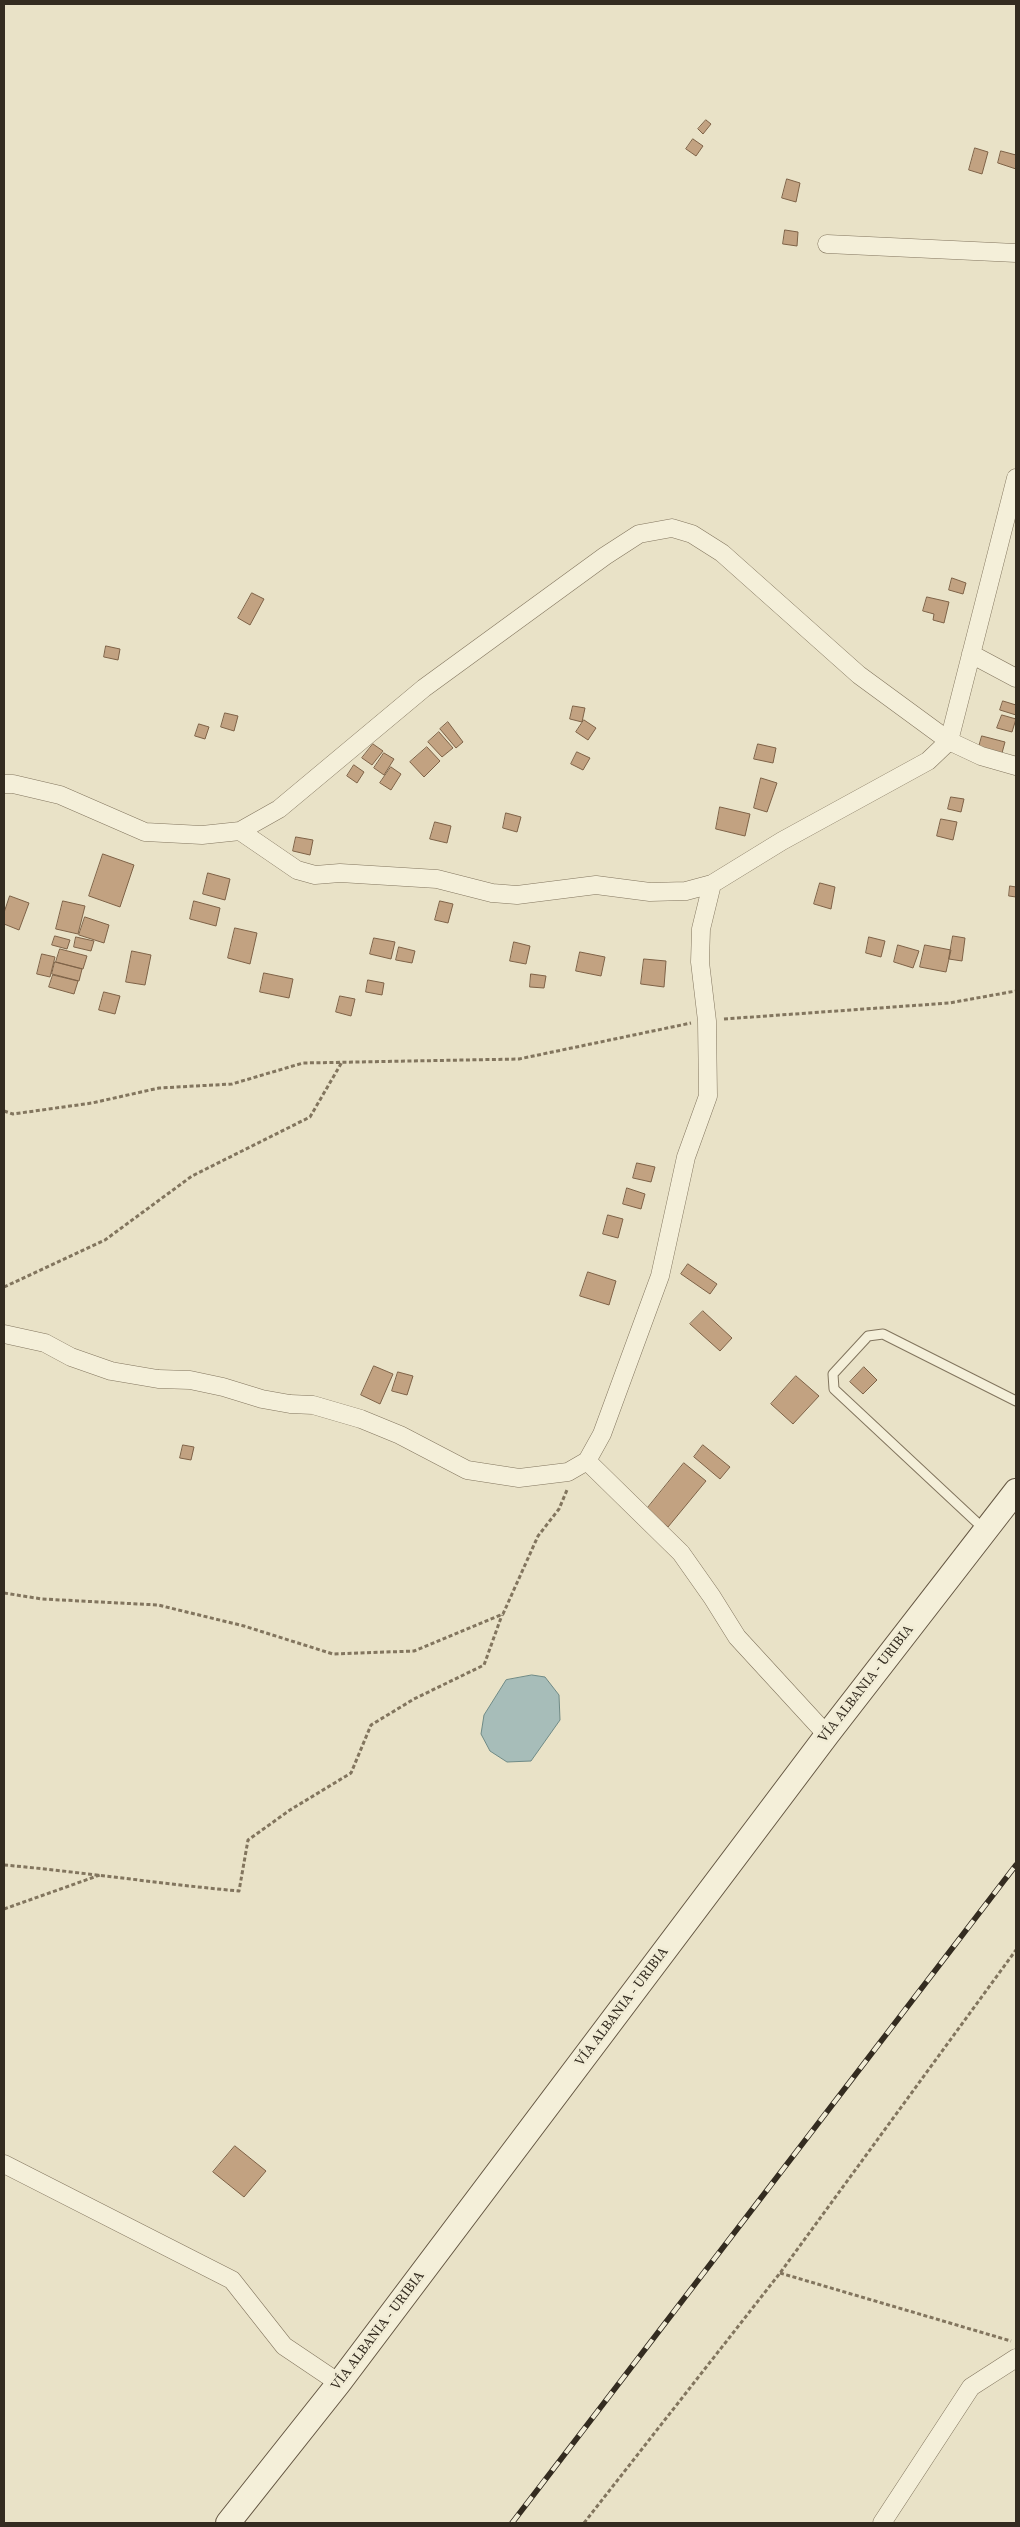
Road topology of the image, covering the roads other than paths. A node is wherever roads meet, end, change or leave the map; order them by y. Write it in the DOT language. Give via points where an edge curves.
graph roads {
  1 [pos="827,244"];
  2 [pos="1016,253"];
  3 [pos="1016,478"];
  4 [pos="971,654"];
  5 [pos="1016,678"];
  6 [pos="949,741"];
  7 [pos="1016,766"];
  8 [pos="4,784"];
  9 [pos="240,831"];
  10 [pos="712,884"];
  11 [pos="4,1334"];
  12 [pos="1016,1401"];
  13 [pos="587,1460"];
  14 [pos="1016,1491"];
  15 [pos="985,1530"];
  16 [pos="826,1735"];
  17 [pos="4,2164"];
  18 [pos="1016,2358"];
  19 [pos="339,2383"];
  20 [pos="886,2522"];
  21 [pos="228,2523"];
  1 -- 2 [label="street"];
  3 -- 4 [label="street"];
  4 -- 5 [label="street"];
  4 -- 6 [label="street"];
  6 -- 7 [label="street" via="981,756"];
  6 -- 9 [label="street" via="859,675 722,553 692,534 672,528 638,534 605,556 424,688 279,810"];
  6 -- 10 [label="street" via="928,761"];
  8 -- 9 [label="street" via="60,795 145,832 202,835"];
  9 -- 10 [label="street" via="297,870 315,875 340,873 437,879 518,896 596,885 650,892 686,891"];
  10 -- 13 [label="street" via="700,929 700,962 707,1021 708,1096 686,1157 660,1276 602,1434"];
  11 -- 13 [label="street" via="45,1343 71,1357 110,1371 223,1386 262,1399 313,1405 361,1418 467,1470 519,1478 568,1472"];
  12 -- 15 [label="lane" via="883,1334 868,1336 833,1374 834,1389"];
  13 -- 16 [label="street" via="681,1553 736,1637"];
  14 -- 15 [label="main road, VÍA ALBANIA - URIBIA"];
  15 -- 16 [label="main road, VÍA ALBANIA - URIBIA"];
  16 -- 19 [label="main road, VÍA ALBANIA - URIBIA"];
  17 -- 19 [label="street" via="232,2280 284,2346"];
  18 -- 20 [label="street" via="971,2387"];
  19 -- 21 [label="main road, VÍA ALBANIA - URIBIA"];
}
